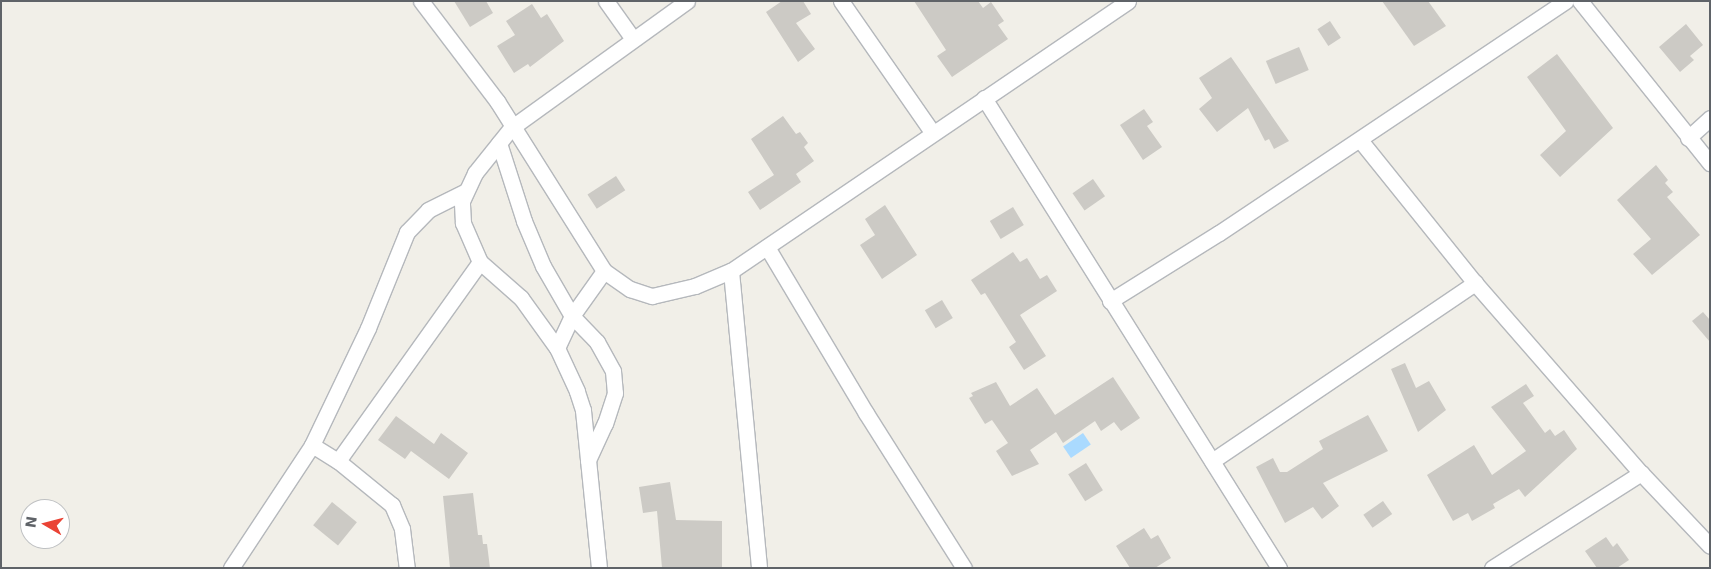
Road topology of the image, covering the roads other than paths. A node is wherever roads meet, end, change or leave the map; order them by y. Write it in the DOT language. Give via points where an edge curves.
graph roads {
  1 [pos="422,1"];
  2 [pos="606,1"];
  3 [pos="687,1"];
  4 [pos="841,1"];
  5 [pos="1128,1"];
  6 [pos="1566,1"];
  7 [pos="1580,1"];
  8 [pos="633,39"];
  9 [pos="984,98"];
  10 [pos="1710,118"];
  11 [pos="511,128"];
  12 [pos="932,132"];
  13 [pos="1688,138"];
  14 [pos="1360,140"];
  15 [pos="499,143"];
  16 [pos="1710,163"];
  17 [pos="464,192"];
  18 [pos="767,247"];
  19 [pos="480,262"];
  20 [pos="604,270"];
  21 [pos="731,271"];
  22 [pos="1475,283"];
  23 [pos="1110,301"];
  24 [pos="572,316"];
  25 [pos="557,348"];
  26 [pos="312,445"];
  27 [pos="588,460"];
  28 [pos="338,461"];
  29 [pos="1212,462"];
  30 [pos="1641,473"];
  31 [pos="1710,546"];
  32 [pos="232,568"];
  33 [pos="407,568"];
  34 [pos="599,568"];
  35 [pos="759,568"];
  36 [pos="964,568"];
  37 [pos="1278,568"];
  38 [pos="1492,568"];
  1 -- 11 [label="street" via="475,70"];
  2 -- 8 [label="street"];
  3 -- 8 [label="street"];
  4 -- 12 [label="street"];
  5 -- 9 [label="street"];
  6 -- 14 [label="street"];
  7 -- 13 [label="street"];
  8 -- 11 [label="street"];
  9 -- 12 [label="street"];
  9 -- 23 [label="street"];
  10 -- 13 [label="street"];
  11 -- 15 [label="street"];
  11 -- 20 [label="street"];
  12 -- 18 [label="street"];
  13 -- 16 [label="street"];
  14 -- 22 [label="street"];
  14 -- 23 [label="street"];
  15 -- 17 [label="street"];
  15 -- 24 [label="street" via="531,239"];
  17 -- 19 [label="street" via="463,223"];
  17 -- 26 [label="street" via="428,210 407,232 368,328"];
  18 -- 21 [label="street"];
  18 -- 36 [label="street"];
  19 -- 25 [label="street" via="521,298"];
  19 -- 28 [label="street"];
  20 -- 21 [label="street" via="630,289 652,296 695,286"];
  20 -- 24 [label="street"];
  21 -- 35 [label="street"];
  22 -- 29 [label="street"];
  22 -- 30 [label="street"];
  23 -- 29 [label="street"];
  24 -- 25 [label="street"];
  24 -- 27 [label="street" via="597,342 613,370 615,393 606,423"];
  25 -- 27 [label="street" via="580,400"];
  26 -- 28 [label="street"];
  26 -- 32 [label="street"];
  27 -- 34 [label="street"];
  28 -- 33 [label="street" via="392,505 403,536"];
  29 -- 37 [label="street"];
  30 -- 31 [label="street"];
  30 -- 38 [label="street"];
}
